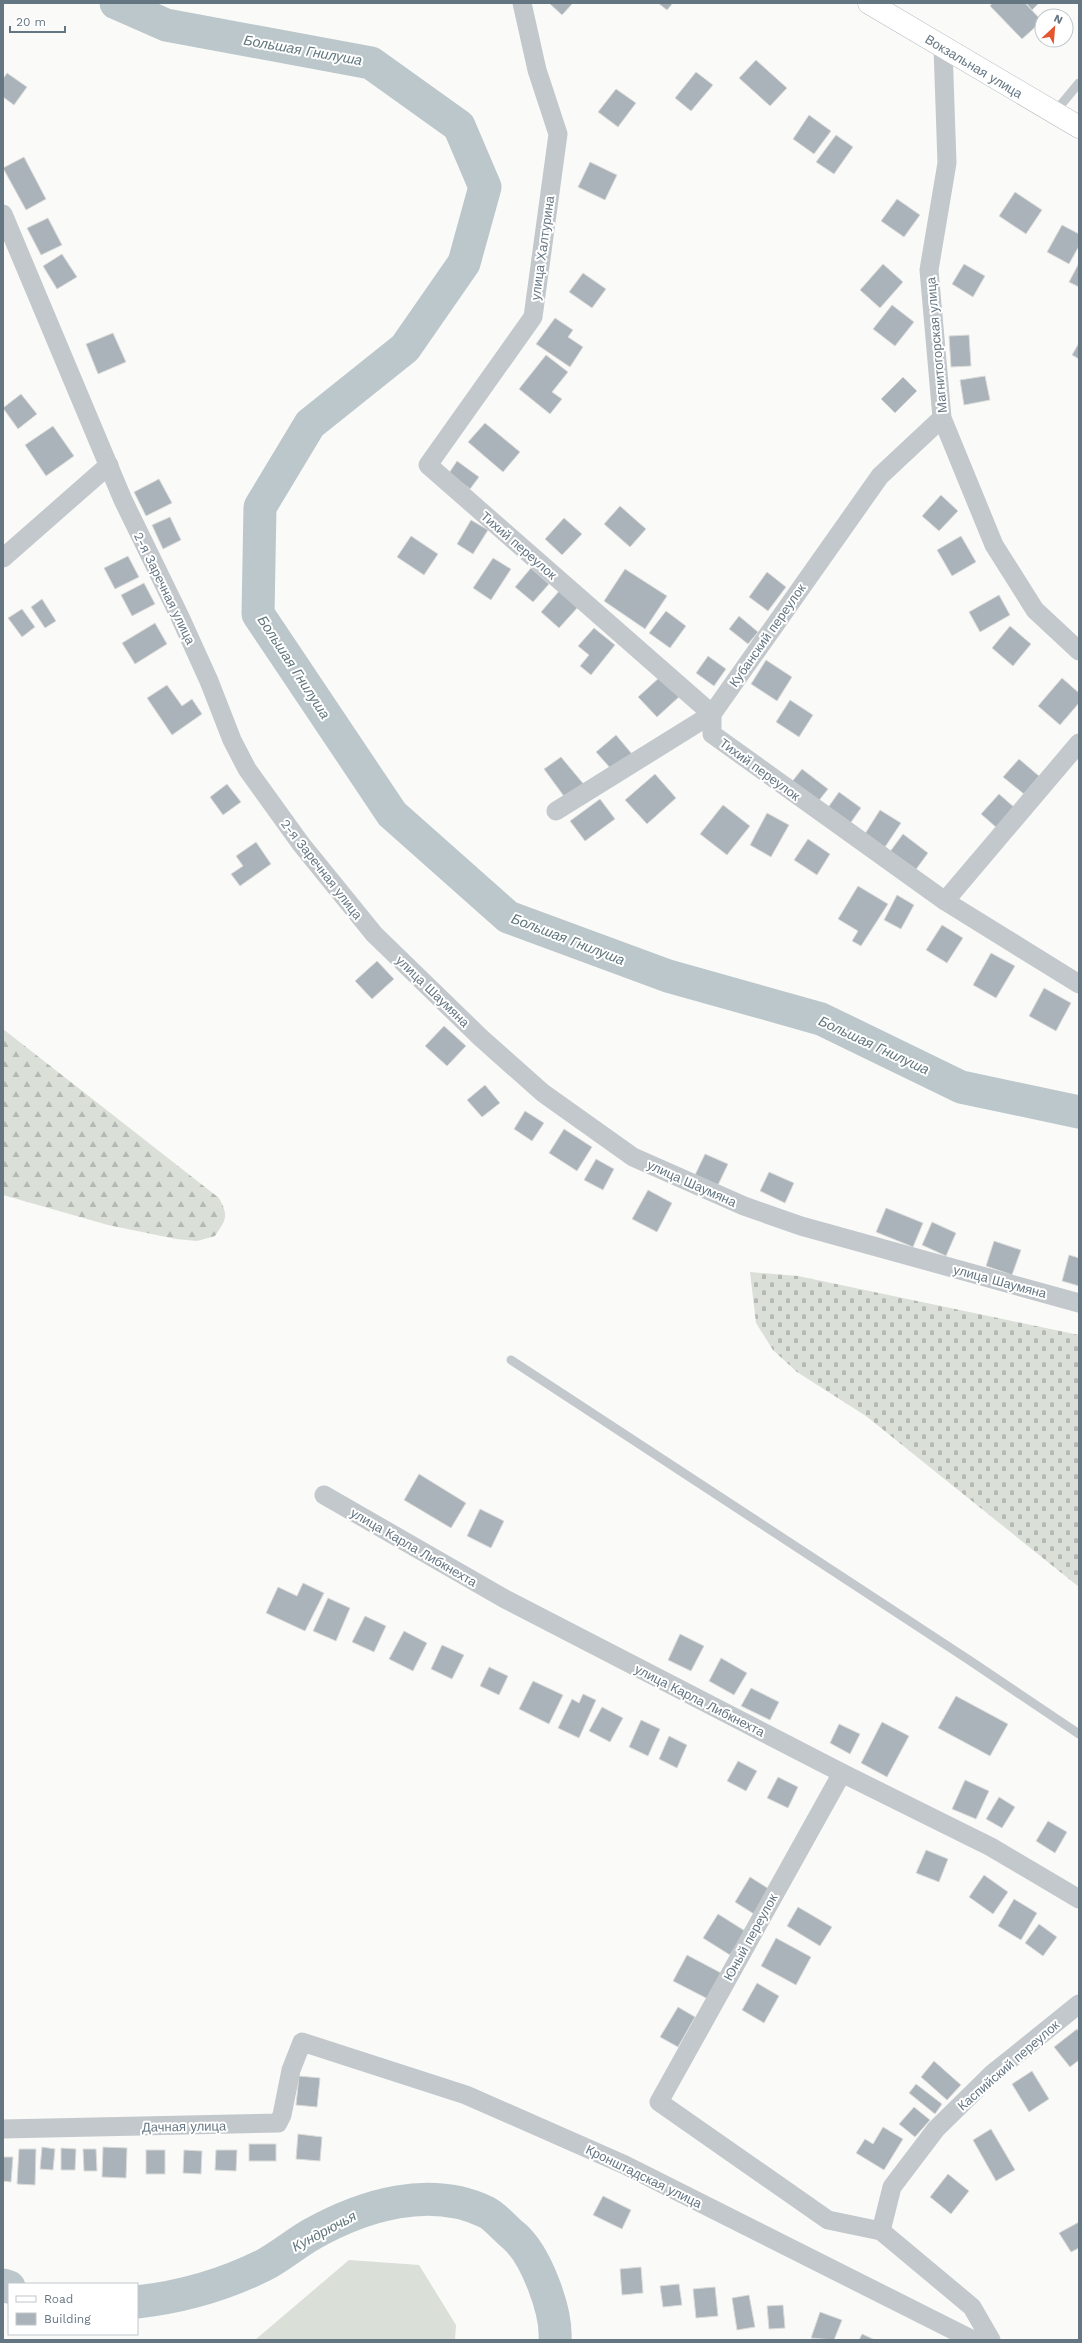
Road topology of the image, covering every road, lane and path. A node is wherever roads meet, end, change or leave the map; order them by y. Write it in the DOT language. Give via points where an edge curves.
graph roads {
  1 [pos="522,3"];
  2 [pos="869,3"];
  3 [pos="942,48"];
  4 [pos="1079,82"];
  5 [pos="1054,113"];
  6 [pos="1079,127"];
  7 [pos="3,214"];
  8 [pos="942,418"];
  9 [pos="109,465"];
  10 [pos="428,465"];
  11 [pos="3,558"];
  12 [pos="1079,652"];
  13 [pos="712,714"];
  14 [pos="1079,743"];
  15 [pos="556,811"];
  16 [pos="945,901"];
  17 [pos="374,934"];
  18 [pos="1079,984"];
  19 [pos="1079,1303"];
  20 [pos="511,1360"];
  21 [pos="324,1495"];
  22 [pos="1079,1734"];
  23 [pos="842,1773"];
  24 [pos="1079,1899"];
  25 [pos="1079,2004"];
  26 [pos="302,2042"];
  27 [pos="3,2129"];
  28 [pos="881,2231"];
  29 [pos="972,2340"];
  30 [pos="991,2340"];
  1 -- 10 [label="street, улица Халтурина" via="537,70 558,134 533,317"];
  2 -- 3 [label="main road, Вокзальная улица"];
  3 -- 5 [label="main road, Вокзальная улица"];
  3 -- 8 [label="street, Магнитогорская улица" via="947,164 929,270"];
  4 -- 5 [label="lane"];
  5 -- 6 [label="main road, Вокзальная улица"];
  7 -- 9 [label="street, 2-я Заречная улица"];
  8 -- 12 [label="street, Магнитогорская улица" via="994,546 1035,610"];
  8 -- 13 [label="street, Кубанский переулок" via="880,476"];
  9 -- 11 [label="street"];
  9 -- 17 [label="street, 2-я Заречная улица" via="247,769 301,844"];
  10 -- 13 [label="street, Тихий переулок"];
  13 -- 15 [label="street, Кубанский переулок"];
  13 -- 16 [label="street, Тихий переулок" via="712,734"];
  14 -- 16 [label="street"];
  16 -- 18 [label="street, Тихий переулок"];
  17 -- 19 [label="street, улица Шаумяна" via="480,1037 543,1093 633,1157 744,1206 801,1226"];
  20 -- 22 [label="lane"];
  21 -- 23 [label="street, улица Карла Либкнехта" via="505,1599"];
  23 -- 24 [label="street, улица Карла Либкнехта" via="991,1847"];
  23 -- 28 [label="street, Юный переулок" via="659,2102 828,2220"];
  25 -- 28 [label="street, Каспийский переулок" via="992,2074 936,2129 892,2187"];
  26 -- 27 [label="street, Дачная улица" via="291,2070 278,2123"];
  26 -- 29 [label="street, Кронштадская улица" via="466,2095 625,2165"];
  28 -- 30 [label="street" via="972,2307"];
}
